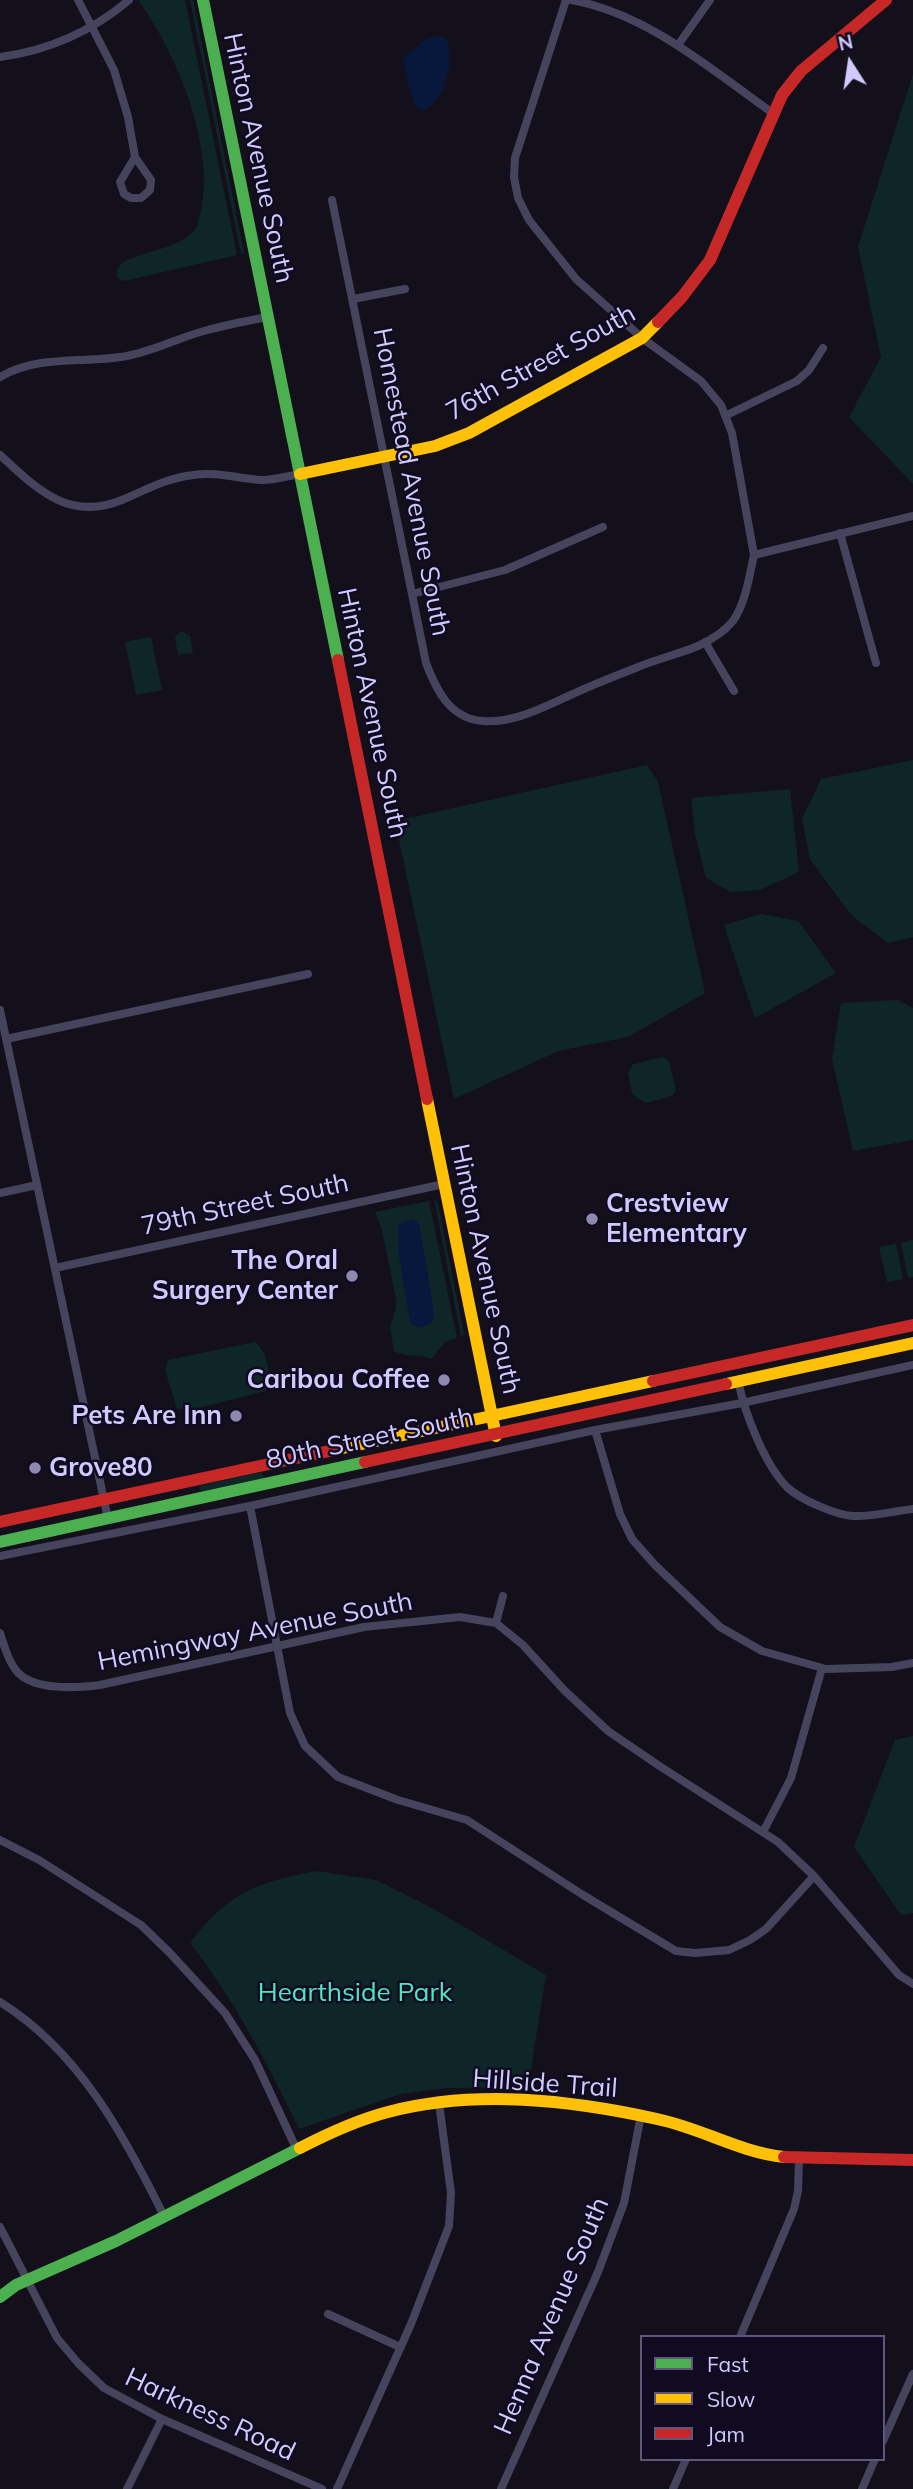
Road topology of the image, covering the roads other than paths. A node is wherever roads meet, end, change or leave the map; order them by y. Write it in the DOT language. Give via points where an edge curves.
graph roads {
  1 [pos="78,0"];
  2 [pos="129,0"];
  3 [pos="203,0"];
  4 [pos="568,0"];
  5 [pos="710,0"];
  6 [pos="886,0"];
  7 [pos="92,26"];
  8 [pos="678,45"];
  9 [pos="0,57"];
  10 [pos="774,114"];
  11 [pos="135,157"];
  12 [pos="332,200"];
  13 [pos="404,289"];
  14 [pos="353,299"];
  15 [pos="268,317"];
  16 [pos="642,338"];
  17 [pos="823,348"];
  18 [pos="0,377"];
  19 [pos="727,415"];
  20 [pos="0,455"];
  21 [pos="384,457"];
  22 [pos="300,474"];
  23 [pos="913,516"];
  24 [pos="603,527"];
  25 [pos="839,533"];
  26 [pos="754,555"];
  27 [pos="412,594"];
  28 [pos="705,642"];
  29 [pos="876,663"];
  30 [pos="734,691"];
  31 [pos="308,974"];
  32 [pos="0,1010"];
  33 [pos="6,1039"];
  34 [pos="444,1184"];
  35 [pos="37,1185"];
  36 [pos="0,1193"];
  37 [pos="55,1268"];
  38 [pos="913,1325"];
  39 [pos="913,1343"];
  40 [pos="913,1365"];
  41 [pos="738,1380"];
  42 [pos="743,1403"];
  43 [pos="492,1417"];
  44 [pos="595,1430"];
  45 [pos="496,1436"];
  46 [pos="104,1500"];
  47 [pos="250,1506"];
  48 [pos="913,1509"];
  49 [pos="108,1519"];
  50 [pos="0,1522"];
  51 [pos="0,1542"];
  52 [pos="0,1556"];
  53 [pos="503,1596"];
  54 [pos="496,1623"];
  55 [pos="0,1633"];
  56 [pos="277,1646"];
  57 [pos="913,1663"];
  58 [pos="822,1668"];
  59 [pos="762,1832"];
  60 [pos="0,1840"];
  61 [pos="814,1876"];
  62 [pos="913,1984"];
  63 [pos="0,2002"];
  64 [pos="439,2103"];
  65 [pos="641,2115"];
  66 [pos="296,2148"];
  67 [pos="799,2158"];
  68 [pos="913,2160"];
  69 [pos="164,2217"];
  70 [pos="0,2227"];
  71 [pos="27,2280"];
  72 [pos="0,2297"];
  73 [pos="328,2314"];
  74 [pos="741,2335"];
  75 [pos="400,2347"];
  76 [pos="913,2374"];
  77 [pos="162,2419"];
  78 [pos="885,2437"];
  79 [pos="685,2461"];
  80 [pos="874,2461"];
  81 [pos="127,2489"];
  82 [pos="323,2489"];
  83 [pos="337,2489"];
  84 [pos="501,2489"];
  85 [pos="673,2489"];
  86 [pos="862,2489"];
  1 -- 7 [label="street"];
  2 -- 7 [label="street"];
  3 -- 15 [label="main road, Hinton Avenue South"];
  4 -- 8 [label="street" via="615,13"];
  4 -- 16 [label="street" via="513,177 529,220 576,279"];
  5 -- 8 [label="street"];
  6 -- 10 [label="main road, 76th Street South" via="801,71"];
  7 -- 9 [label="street" via="50,45"];
  7 -- 11 [label="street" via="119,85"];
  8 -- 10 [label="street"];
  10 -- 16 [label="main road, 76th Street South" via="709,260 682,297"];
  11 -- 11 [label="street" via="120,182 124,194 134,199 146,195 152,184"];
  12 -- 14 [label="street, Homestead Avenue South"];
  13 -- 14 [label="street"];
  14 -- 21 [label="street, Homestead Avenue South"];
  15 -- 18 [label="street" via="204,331 130,356 40,363"];
  15 -- 22 [label="main road, Hinton Avenue South"];
  16 -- 19 [label="street" via="701,380"];
  16 -- 21 [label="main road, 76th Street South" via="468,433"];
  17 -- 19 [label="street" via="797,381"];
  19 -- 26 [label="street"];
  20 -- 22 [label="street" via="38,491 85,506 114,503 158,483 192,475 267,480"];
  21 -- 22 [label="main road, 76th Street South"];
  21 -- 27 [label="street, Homestead Avenue South"];
  22 -- 34 [label="main road, Hinton Avenue South"];
  23 -- 25 [label="street"];
  24 -- 27 [label="street" via="505,570"];
  25 -- 26 [label="street"];
  25 -- 29 [label="street"];
  26 -- 28 [label="street, Homestead Avenue South" via="746,596 733,620"];
  27 -- 28 [label="street, Homestead Avenue South" via="436,689 455,710 481,721 548,707"];
  28 -- 30 [label="street"];
  31 -- 33 [label="street"];
  32 -- 33 [label="street"];
  33 -- 35 [label="street"];
  34 -- 37 [label="street, 79th Street South"];
  34 -- 43 [label="main road, Hinton Avenue South"];
  35 -- 36 [label="street"];
  35 -- 37 [label="street"];
  37 -- 46 [label="street"];
  38 -- 43 [label="main road, 80th Street South"];
  39 -- 41 [label="main road, 80th Street South"];
  40 -- 42 [label="street, 80th Street South"];
  41 -- 42 [label="street"];
  41 -- 45 [label="main road, 80th Street South"];
  42 -- 44 [label="street, 80th Street South"];
  42 -- 48 [label="street" via="762,1450 788,1488 800,1496 854,1516"];
  43 -- 45 [label="main road, Hinton Avenue South"];
  43 -- 46 [label="main road, 80th Street South"];
  44 -- 47 [label="street, 80th Street South"];
  44 -- 58 [label="street" via="620,1514 632,1539 655,1565 720,1627 762,1651"];
  45 -- 49 [label="main road, 80th Street South"];
  46 -- 49 [label="street"];
  46 -- 50 [label="main road, 80th Street South"];
  47 -- 52 [label="street, 80th Street South"];
  47 -- 56 [label="street"];
  49 -- 51 [label="main road, 80th Street South"];
  53 -- 54 [label="street"];
  54 -- 56 [label="street, Hemingway Avenue South" via="460,1616 429,1618"];
  54 -- 59 [label="street, Hemingway Avenue South" via="608,1731"];
  55 -- 56 [label="street, Hemingway Avenue South" via="16,1671 34,1682 72,1689"];
  56 -- 61 [label="street" via="295,1727 305,1746 338,1776 398,1800 467,1819 676,1951 729,1950 750,1940 766,1929"];
  57 -- 58 [label="street"];
  58 -- 59 [label="street" via="792,1778"];
  59 -- 61 [label="street, Hemingway Avenue South"];
  60 -- 66 [label="street" via="141,1925 169,1952 225,2013 255,2060"];
  61 -- 62 [label="street, Hemingway Avenue South" via="899,1975"];
  63 -- 69 [label="street" via="48,2037 78,2072 134,2156"];
  64 -- 65 [label="main road, Hillside Trail" via="508,2099"];
  64 -- 66 [label="main road, Hillside Trail" via="388,2112"];
  64 -- 75 [label="street" via="452,2193 449,2226"];
  65 -- 67 [label="main road, Hillside Trail" via="751,2152"];
  65 -- 84 [label="street, Henna Avenue South" via="620,2215"];
  66 -- 69 [label="main road, Hillside Trail"];
  67 -- 68 [label="main road, Hillside Trail"];
  67 -- 74 [label="street" via="794,2209"];
  69 -- 71 [label="main road, Hillside Trail"];
  70 -- 71 [label="street, Harkness Road"];
  71 -- 72 [label="main road, Hillside Trail"];
  71 -- 77 [label="street, Harkness Road" via="57,2338 78,2363 104,2388"];
  73 -- 75 [label="street"];
  75 -- 83 [label="street"];
  76 -- 78 [label="street"];
  77 -- 81 [label="street"];
  77 -- 82 [label="street, Harkness Road"];
  79 -- 85 [label="street"];
  80 -- 86 [label="street"];
}
